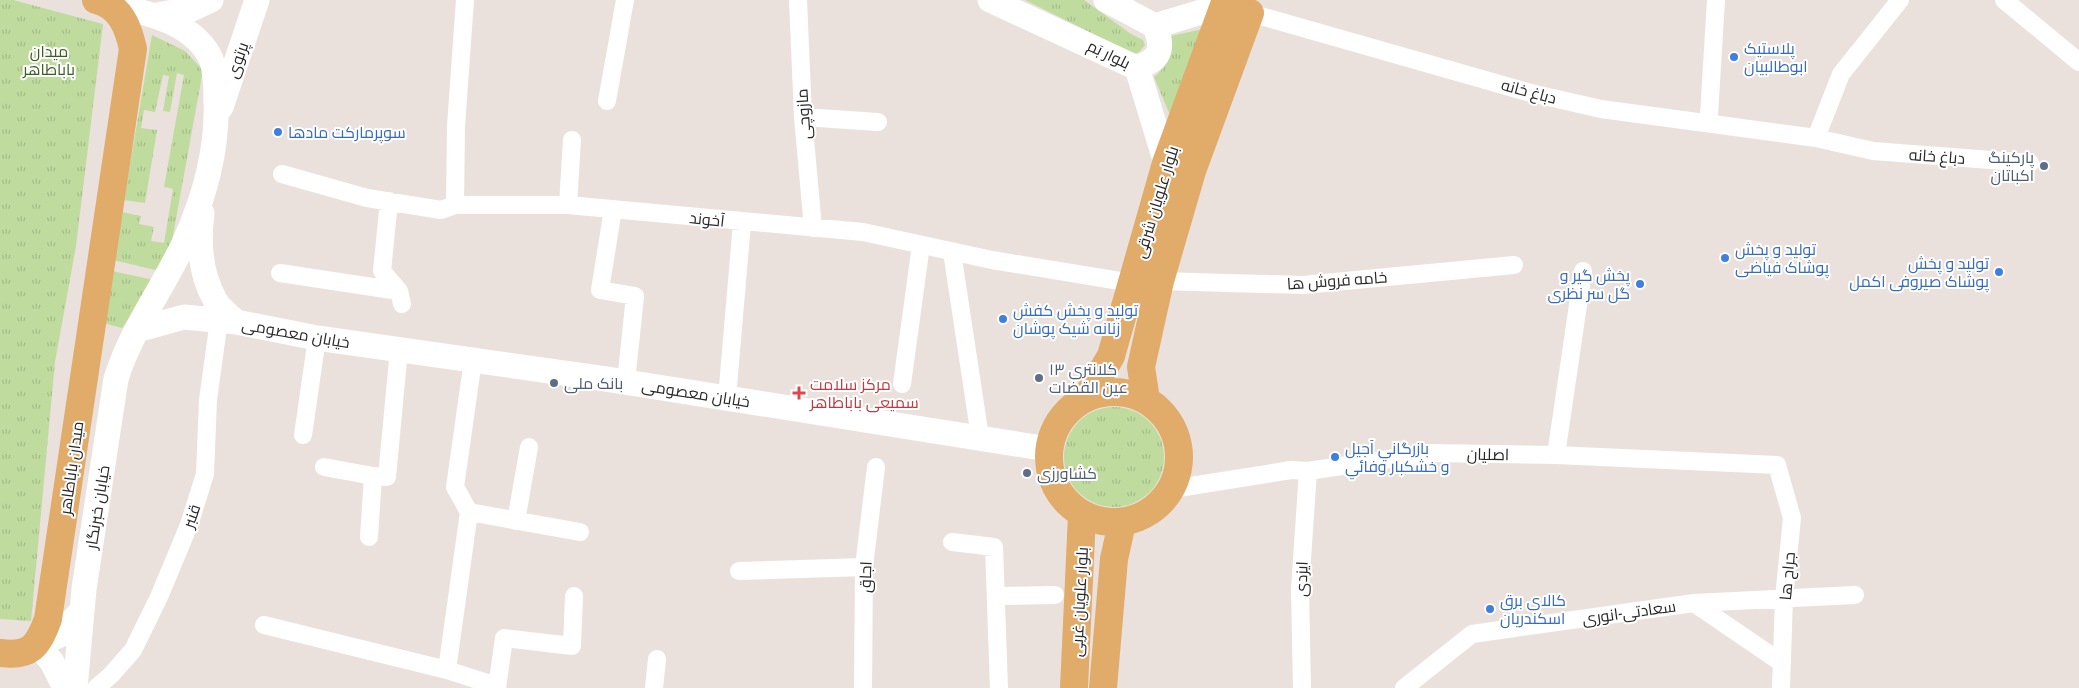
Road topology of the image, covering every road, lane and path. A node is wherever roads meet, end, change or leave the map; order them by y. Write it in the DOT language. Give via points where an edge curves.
graph roads {
  1 [pos="210,0"];
  2 [pos="257,0"];
  3 [pos="465,0"];
  4 [pos="625,0"];
  5 [pos="798,0"];
  6 [pos="990,0"];
  7 [pos="1106,0"];
  8 [pos="1716,0"];
  9 [pos="1900,0"];
  10 [pos="2004,0"];
  11 [pos="101,1"];
  12 [pos="1224,5"];
  13 [pos="1250,13"];
  14 [pos="156,15"];
  15 [pos="1155,26"];
  16 [pos="2079,62"];
  17 [pos="1137,68"];
  18 [pos="607,101"];
  19 [pos="803,117"];
  20 [pos="217,119"];
  21 [pos="878,122"];
  22 [pos="1706,123"];
  23 [pos="1816,138"];
  24 [pos="572,140"];
  25 [pos="1166,163"];
  26 [pos="2030,164"];
  27 [pos="282,174"];
  28 [pos="205,191"];
  29 [pos="389,201"];
  30 [pos="455,205"];
  31 [pos="568,206"];
  32 [pos="614,208"];
  33 [pos="742,223"];
  34 [pos="813,228"];
  35 [pos="921,245"];
  36 [pos="952,252"];
  37 [pos="1514,265"];
  38 [pos="1583,270"];
  39 [pos="280,273"];
  40 [pos="1160,281"];
  41 [pos="1132,283"];
  42 [pos="228,321"];
  43 [pos="136,330"];
  44 [pos="317,338"];
  45 [pos="399,349"];
  46 [pos="473,360"];
  47 [pos="626,382"];
  48 [pos="902,384"];
  49 [pos="727,398"];
  50 [pos="1086,398"];
  51 [pos="1146,400"];
  52 [pos="303,435"];
  53 [pos="980,436"];
  54 [pos="529,447"];
  55 [pos="1048,449"];
  56 [pos="1556,455"];
  57 [pos="1777,466"];
  58 [pos="324,467"];
  59 [pos="876,467"];
  60 [pos="1308,471"];
  61 [pos="373,476"];
  62 [pos="1172,489"];
  63 [pos="469,512"];
  64 [pos="1082,515"];
  65 [pos="516,521"];
  66 [pos="1122,523"];
  67 [pos="580,532"];
  68 [pos="369,537"];
  69 [pos="952,542"];
  70 [pos="864,567"];
  71 [pos="739,571"];
  72 [pos="1055,595"];
  73 [pos="1855,595"];
  74 [pos="574,596"];
  75 [pos="996,596"];
  76 [pos="1784,598"];
  77 [pos="1694,603"];
  78 [pos="82,610"];
  79 [pos="264,625"];
  80 [pos="37,644"];
  81 [pos="0,653"];
  82 [pos="657,659"];
  83 [pos="1782,662"];
  84 [pos="447,670"];
  85 [pos="497,687"];
  86 [pos="65,688"];
  87 [pos="75,688"];
  88 [pos="96,688"];
  89 [pos="654,688"];
  90 [pos="862,688"];
  91 [pos="999,688"];
  92 [pos="1074,688"];
  93 [pos="1103,688"];
  94 [pos="1302,688"];
  95 [pos="1404,688"];
  96 [pos="1411,688"];
  97 [pos="1781,688"];
  1 -- 14 [label="main road" via="192,9"];
  2 -- 20 [label="main road, پرتوی"];
  3 -- 30 [label="street" via="456,126"];
  4 -- 18 [label="street"];
  5 -- 19 [label="street, مازوچی"];
  6 -- 17 [label="main road, بلوار بَم"];
  7 -- 15 [label="main road"];
  8 -- 22 [label="street"];
  9 -- 23 [label="street" via="1841,74"];
  10 -- 16 [label="street"];
  11 -- 14 [label="main road"];
  11 -- 80 [label="main road, میدان باباطاهر" via="117,10 129,30 132,49 50,610"];
  12 -- 13 [label="main road"];
  12 -- 15 [label="main road"];
  12 -- 25 [label="main road, بلوار علویان شرقی"];
  13 -- 22 [label="street, دباغ خانه" via="1531,93 1601,109"];
  13 -- 40 [label="main road, بلوار علویان شرقی" via="1192,171"];
  14 -- 20 [label="main road" via="184,30 210,56 216,83"];
  15 -- 17 [label="main road" via="1160,49 1151,61"];
  17 -- 25 [label="main road, بلوار بَم"];
  19 -- 21 [label="street"];
  19 -- 34 [label="street, مازوچی"];
  20 -- 28 [label="main road"];
  22 -- 23 [label="street, دباغ خانه"];
  23 -- 26 [label="street, دباغ خانه" via="1873,151"];
  24 -- 31 [label="street"];
  25 -- 41 [label="main road, بلوار علویان شرقی"];
  27 -- 29 [label="street, آخوند"];
  28 -- 42 [label="main road" via="200,230 202,268 215,301"];
  28 -- 43 [label="main road, خیابان خبرنگار" via="183,244"];
  29 -- 30 [label="street, آخوند" via="441,210"];
  29 -- 39 [label="street" via="382,271 400,297"];
  30 -- 31 [label="street, آخوند"];
  31 -- 32 [label="street, آخوند"];
  32 -- 33 [label="street, آخوند"];
  32 -- 47 [label="street" via="600,290 635,296"];
  33 -- 34 [label="street, آخوند"];
  33 -- 49 [label="street"];
  34 -- 35 [label="street, آخوند" via="863,232"];
  35 -- 36 [label="street, آخوند"];
  35 -- 48 [label="street"];
  36 -- 41 [label="street, آخوند"];
  36 -- 53 [label="street"];
  37 -- 40 [label="street, خامه فروش ها" via="1303,285"];
  38 -- 56 [label="street"];
  40 -- 51 [label="main road, بلوار علویان شرقی" via="1142,367"];
  41 -- 50 [label="main road, بلوار علویان شرقی" via="1111,356"];
  42 -- 43 [label="main road, خیابان معصومی" via="184,317"];
  42 -- 44 [label="main road, خیابان معصومی"];
  42 -- 88 [label="street, قنبر" via="208,400 205,474 190,525 133,650"];
  43 -- 78 [label="main road, خیابان خبرنگار" via="116,379"];
  44 -- 45 [label="main road, خیابان معصومی"];
  44 -- 52 [label="street"];
  45 -- 46 [label="main road, خیابان معصومی"];
  45 -- 61 [label="street" via="387,477"];
  46 -- 47 [label="main road, خیابان معصومی"];
  46 -- 63 [label="street" via="455,487"];
  47 -- 49 [label="main road, خیابان معصومی"];
  49 -- 53 [label="main road, خیابان معصومی"];
  50 -- 51 [label="main road" via="1106,392 1127,392"];
  50 -- 55 [label="main road" via="1069,410 1057,426"];
  51 -- 62 [label="main road" via="1162,412 1174,429 1180,449 1179,470"];
  53 -- 55 [label="main road, خیابان معصومی"];
  54 -- 65 [label="street"];
  55 -- 64 [label="main road" via="1055,486 1066,502"];
  56 -- 57 [label="street, اصلیان"];
  56 -- 60 [label="street, اصلیان" via="1430,452"];
  57 -- 76 [label="street, جراح ها" via="1792,518"];
  58 -- 61 [label="street"];
  59 -- 70 [label="street, اجاق"];
  60 -- 62 [label="street, اصلیان" via="1290,470"];
  60 -- 94 [label="street, ایزدی" via="1300,589"];
  61 -- 68 [label="street"];
  62 -- 66 [label="main road" via="1159,505 1142,517"];
  63 -- 65 [label="street"];
  63 -- 84 [label="street"];
  64 -- 66 [label="main road" via="1102,522"];
  64 -- 92 [label="main road, بلوار علویان غربی"];
  65 -- 67 [label="street"];
  66 -- 93 [label="main road, بلوار علویان غربی" via="1114,559"];
  69 -- 75 [label="street" via="994,547"];
  70 -- 71 [label="street"];
  70 -- 90 [label="street, اجاق"];
  72 -- 75 [label="street"];
  73 -- 76 [label="street, سعادتی-انوری"];
  74 -- 85 [label="street" via="572,646 504,638"];
  75 -- 91 [label="street"];
  76 -- 77 [label="street, سعادتی-انوری"];
  76 -- 83 [label="street, جراح ها"];
  77 -- 83 [label="street"];
  77 -- 95 [label="street, سعادتی-انوری" via="1472,634"];
  78 -- 80 [label="main road" via="60,635"];
  78 -- 87 [label="main road, خیابان خبرنگار"];
  79 -- 84 [label="street"];
  80 -- 81 [label="main road" via="13,655"];
  80 -- 86 [label="main road" via="52,662"];
  82 -- 89 [label="street"];
  83 -- 97 [label="street, جراح ها"];
  84 -- 85 [label="street"];
  95 -- 96 [label="street"];
}
